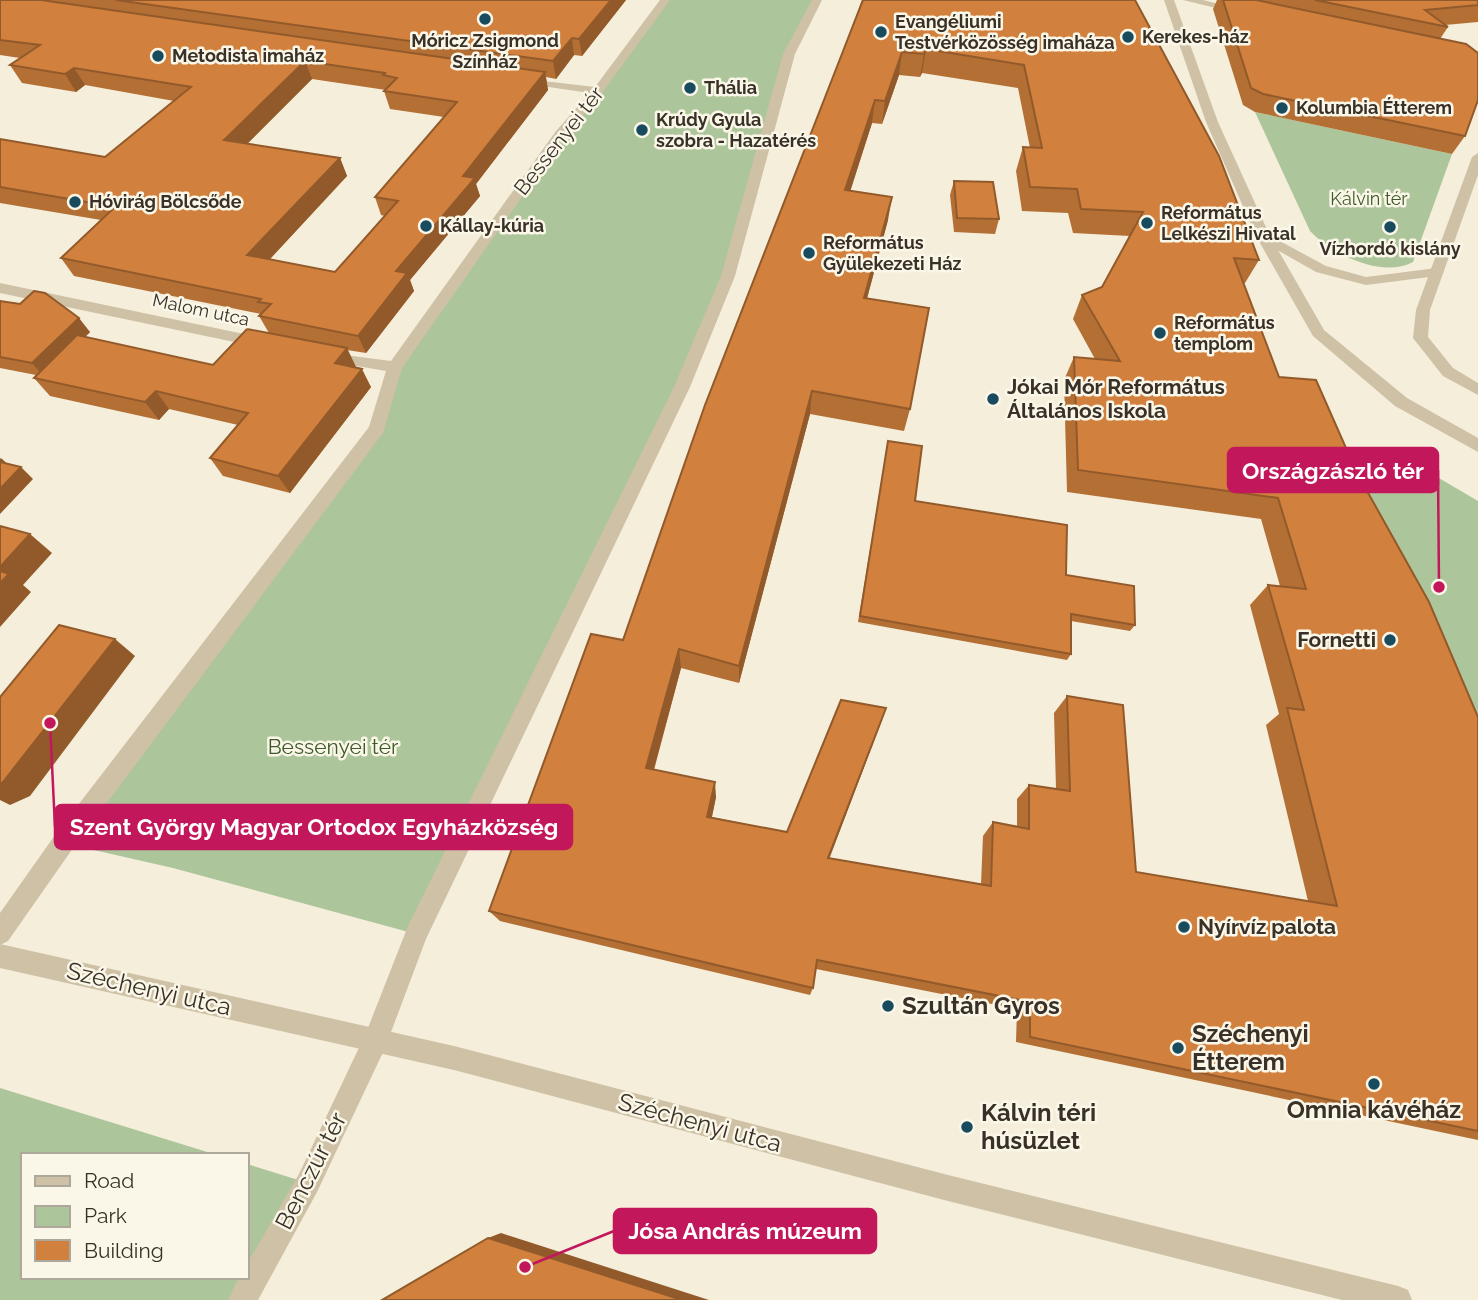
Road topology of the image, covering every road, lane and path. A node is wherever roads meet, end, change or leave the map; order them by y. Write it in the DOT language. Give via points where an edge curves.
graph roads {
  1 [pos="665,0"];
  2 [pos="817,0"];
  3 [pos="1169,0"];
  4 [pos="1188,0"];
  5 [pos="1248,13"];
  6 [pos="509,78"];
  7 [pos="598,91"];
  8 [pos="1477,159"];
  9 [pos="1263,236"];
  10 [pos="1437,272"];
  11 [pos="0,288"];
  12 [pos="284,347"];
  13 [pos="311,353"];
  14 [pos="395,367"];
  15 [pos="1478,390"];
  16 [pos="1478,446"];
  17 [pos="0,933"];
  18 [pos="0,956"];
  19 [pos="376,1040"];
  20 [pos="242,1300"];
  21 [pos="1398,1300"];
  1 -- 7 [label="street, Bessenyei tér"];
  2 -- 19 [label="street" via="789,54 728,276 682,387 416,934"];
  3 -- 9 [label="street" via="1212,122"];
  4 -- 5 [label="street"];
  6 -- 7 [label="street"];
  7 -- 14 [label="street, Bessenyei tér" via="560,134"];
  8 -- 10 [label="street"];
  9 -- 10 [label="street" via="1321,269 1366,281"];
  9 -- 16 [label="street" via="1318,333 1401,402"];
  10 -- 15 [label="street" via="1423,310 1420,338 1448,372"];
  11 -- 12 [label="street, Malom utca"];
  13 -- 14 [label="street"];
  14 -- 17 [label="street, Bessenyei tér" via="377,429"];
  18 -- 19 [label="street, Széchenyi utca"];
  19 -- 20 [label="street, Benczúr tér" via="308,1182"];
  19 -- 21 [label="street, Széchenyi utca"];
}
